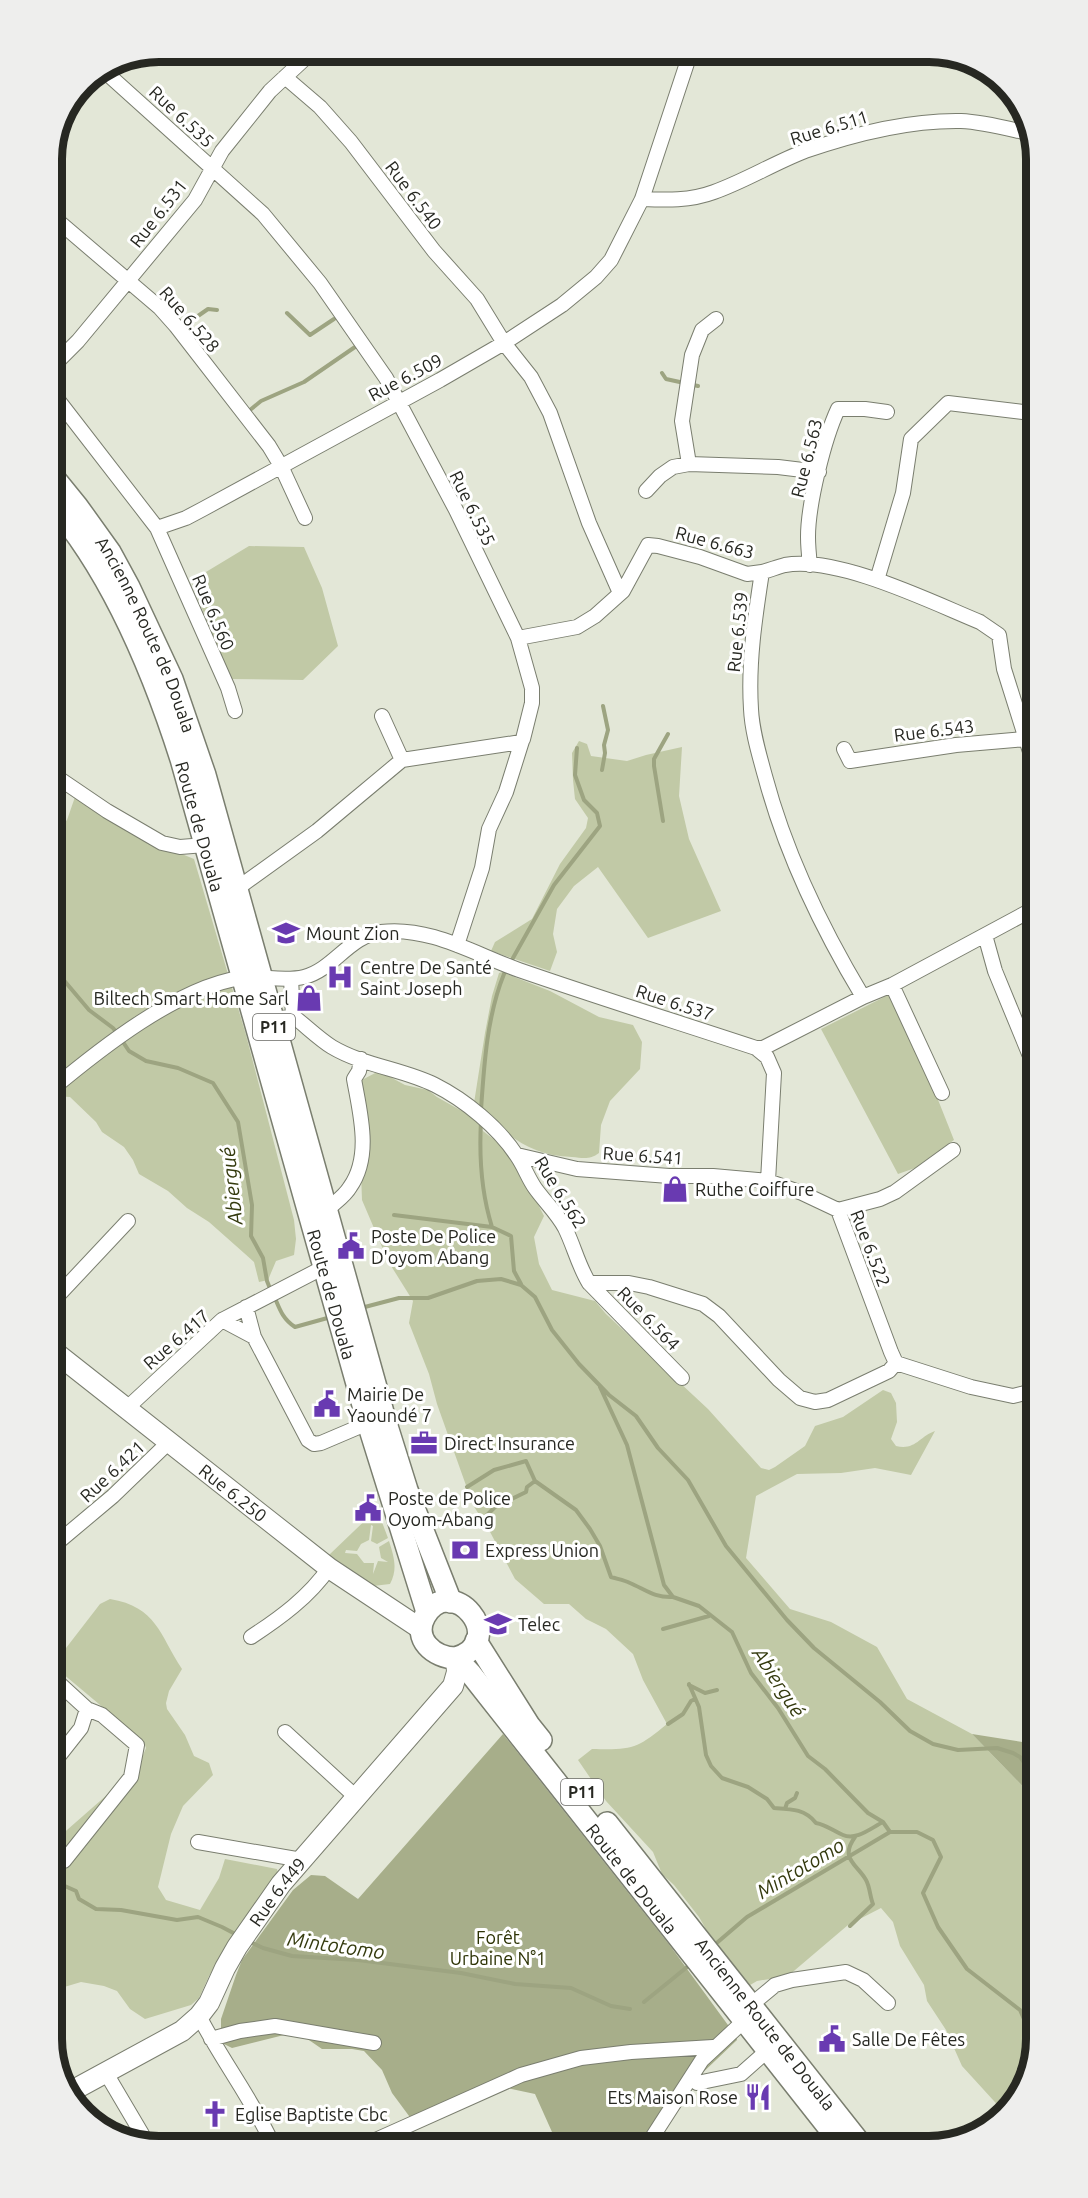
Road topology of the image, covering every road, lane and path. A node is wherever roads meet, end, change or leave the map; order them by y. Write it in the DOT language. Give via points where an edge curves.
graph roads {
  1 [pos="301,62"];
  2 [pos="687,62"];
  3 [pos="109,75"];
  4 [pos="285,77"];
  5 [pos="1023,132"];
  6 [pos="213,168"];
  7 [pos="642,199"];
  8 [pos="62,224"];
  9 [pos="127,280"];
  10 [pos="716,319"];
  11 [pos="504,343"];
  12 [pos="62,357"];
  13 [pos="398,401"];
  14 [pos="62,405"];
  15 [pos="887,412"];
  16 [pos="1023,412"];
  17 [pos="689,464"];
  18 [pos="281,466"];
  19 [pos="819,472"];
  20 [pos="62,488"];
  21 [pos="646,491"];
  22 [pos="62,516"];
  23 [pos="305,518"];
  24 [pos="157,528"];
  25 [pos="810,565"];
  26 [pos="762,572"];
  27 [pos="876,580"];
  28 [pos="620,593"];
  29 [pos="518,638"];
  30 [pos="235,711"];
  31 [pos="382,716"];
  32 [pos="1026,726"];
  33 [pos="1026,739"];
  34 [pos="522,741"];
  35 [pos="844,749"];
  36 [pos="402,760"];
  37 [pos="62,780"];
  38 [pos="205,845"];
  39 [pos="235,890"];
  40 [pos="1026,913"];
  41 [pos="985,935"];
  42 [pos="457,945"];
  43 [pos="252,977"];
  44 [pos="291,979"];
  45 [pos="891,985"];
  46 [pos="863,997"];
  47 [pos="282,1018"];
  48 [pos="1026,1047"];
  49 [pos="756,1048"];
  50 [pos="361,1059"];
  51 [pos="62,1081"];
  52 [pos="942,1093"];
  53 [pos="953,1150"];
  54 [pos="517,1155"];
  55 [pos="768,1181"];
  56 [pos="327,1209"];
  57 [pos="838,1210"];
  58 [pos="128,1221"];
  59 [pos="332,1263"];
  60 [pos="589,1282"];
  61 [pos="62,1291"];
  62 [pos="250,1305"];
  63 [pos="222,1320"];
  64 [pos="254,1337"];
  65 [pos="62,1358"];
  66 [pos="896,1363"];
  67 [pos="682,1378"];
  68 [pos="1026,1393"];
  69 [pos="126,1408"];
  70 [pos="368,1423"];
  71 [pos="169,1442"];
  72 [pos="62,1539"];
  73 [pos="329,1568"];
  74 [pos="451,1602"];
  75 [pos="424,1621"];
  76 [pos="251,1637"];
  77 [pos="476,1641"];
  78 [pos="456,1658"];
  79 [pos="62,1686"];
  80 [pos="87,1709"];
  81 [pos="285,1732"];
  82 [pos="62,1752"];
  83 [pos="357,1798"];
  84 [pos="198,1842"];
  85 [pos="302,1860"];
  86 [pos="64,1862"];
  87 [pos="702,1955"];
  88 [pos="888,2003"];
  89 [pos="747,2013"];
  90 [pos="199,2016"];
  91 [pos="211,2039"];
  92 [pos="374,2043"];
  93 [pos="713,2047"];
  94 [pos="768,2051"];
  95 [pos="106,2073"];
  96 [pos="697,2083"];
  97 [pos="75,2089"];
  98 [pos="142,2134"];
  99 [pos="269,2136"];
  100 [pos="385,2136"];
  101 [pos="653,2136"];
  102 [pos="835,2136"];
  103 [pos="853,2136"];
  1 -- 4 [label="street, Rue 6.531"];
  2 -- 7 [label="street, Rue 6.509"];
  3 -- 6 [label="street, Rue 6.535"];
  4 -- 6 [label="street, Rue 6.531" via="234,136"];
  4 -- 11 [label="street, Rue 6.540" via="351,142 434,251 477,299"];
  5 -- 7 [label="street, Rue 6.511" via="961,121 904,126 851,136 804,152 693,198"];
  6 -- 9 [label="street, Rue 6.531" via="195,200"];
  6 -- 13 [label="street, Rue 6.535" via="263,214 299,257 374,360"];
  7 -- 11 [label="street, Rue 6.509" via="611,260 596,277"];
  8 -- 9 [label="street, Rue 6.528"];
  9 -- 12 [label="street, Rue 6.531"];
  9 -- 18 [label="street, Rue 6.528" via="176,326"];
  10 -- 17 [label="street" via="702,330 692,355 682,421"];
  11 -- 13 [label="street, Rue 6.509"];
  11 -- 28 [label="street, Rue 6.540" via="531,378 550,413 589,524"];
  13 -- 18 [label="street, Rue 6.509"];
  13 -- 29 [label="street, Rue 6.535"];
  14 -- 24 [label="street"];
  15 -- 19 [label="street, Rue 6.563" via="838,409"];
  16 -- 27 [label="street" via="948,403 911,439 903,493"];
  17 -- 19 [label="street"];
  17 -- 21 [label="street" via="673,467"];
  18 -- 23 [label="street, Rue 6.528"];
  18 -- 24 [label="street, Rue 6.509" via="186,518"];
  19 -- 25 [label="street, Rue 6.563" via="808,536"];
  20 -- 39 [label="main road, Ancienne Route de Douala / P11" via="110,552 172,679 204,775"];
  22 -- 38 [label="main road, Route de Douala / P11" via="112,590 146,666 173,733"];
  24 -- 30 [label="street, Rue 6.560"];
  25 -- 26 [label="street, Rue 6.539" via="785,565"];
  25 -- 27 [label="street, Rue 6.539"];
  26 -- 28 [label="street, Rue 6.663" via="747,574 652,544"];
  26 -- 46 [label="street, Rue 6.539" via="750,675 758,750 789,852 831,944"];
  27 -- 32 [label="street, Rue 6.539" via="980,622 999,635 1004,669"];
  28 -- 29 [label="street, Rue 6.663" via="577,627"];
  29 -- 34 [label="street, Rue 6.535" via="532,688"];
  31 -- 36 [label="street"];
  33 -- 35 [label="street, Rue 6.543" via="850,761"];
  34 -- 36 [label="street"];
  34 -- 42 [label="street, Rue 6.535" via="507,792 489,829 482,868"];
  36 -- 39 [label="street" via="317,831"];
  37 -- 38 [label="street" via="162,843 180,847"];
  38 -- 43 [label="main road, Route de Douala / P11"];
  39 -- 43 [label="main road, Ancienne Route de Douala / P11"];
  40 -- 41 [label="street"];
  41 -- 45 [label="street"];
  41 -- 48 [label="street"];
  42 -- 44 [label="street, Rue 6.537" via="420,933 377,932 321,970"];
  42 -- 49 [label="street, Rue 6.537" via="519,970"];
  43 -- 44 [label="street, Rue 6.537"];
  43 -- 47 [label="main road, Ancienne Route de Douala / P11"];
  43 -- 51 [label="street, Rue 6.537" via="211,985 168,1007"];
  43 -- 59 [label="main road, Route de Douala / P11"];
  44 -- 47 [label="street"];
  45 -- 46 [label="street"];
  45 -- 52 [label="street"];
  46 -- 49 [label="street" via="768,1046"];
  47 -- 50 [label="street, Rue 6.562"];
  47 -- 56 [label="main road, Ancienne Route de Douala / P11"];
  49 -- 55 [label="street" via="767,1057 774,1073"];
  50 -- 54 [label="street, Rue 6.562" via="436,1085 484,1119"];
  50 -- 56 [label="street" via="354,1078 363,1138 360,1168 350,1188"];
  53 -- 57 [label="street" via="895,1192"];
  54 -- 55 [label="street, Rue 6.541" via="577,1169"];
  54 -- 60 [label="street, Rue 6.562" via="566,1230"];
  55 -- 57 [label="street, Rue 6.522"];
  56 -- 59 [label="main road, Ancienne Route de Douala / P11"];
  57 -- 66 [label="street, Rue 6.522"];
  58 -- 61 [label="street"];
  59 -- 62 [label="street"];
  59 -- 70 [label="main road, Route de Douala / P11"];
  59 -- 74 [label="main road, Ancienne Route de Douala / P11" via="407,1490"];
  60 -- 66 [label="street" via="629,1283 703,1304 779,1380 800,1398 815,1402 828,1400 889,1371"];
  60 -- 67 [label="street, Rue 6.564"];
  62 -- 63 [label="street"];
  62 -- 64 [label="street"];
  63 -- 64 [label="street, Rue 6.417"];
  63 -- 69 [label="street, Rue 6.417"];
  64 -- 70 [label="street" via="308,1440 321,1443"];
  65 -- 69 [label="street, Rue 6.250"];
  66 -- 68 [label="street" via="971,1388 1013,1396"];
  69 -- 71 [label="street, Rue 6.250"];
  70 -- 75 [label="main road, Route de Douala / P11"];
  71 -- 72 [label="street, Rue 6.421"];
  71 -- 73 [label="street, Rue 6.250"];
  73 -- 75 [label="street, Rue 6.250"];
  73 -- 76 [label="street" via="316,1587"];
  74 -- 75 [label="main road" via="434,1606"];
  74 -- 77 [label="main road" via="471,1612 478,1626"];
  75 -- 78 [label="main road, Route de Douala / P11" via="424,1642 432,1652"];
  77 -- 78 [label="main road" via="471,1650"];
  77 -- 87 [label="main road, Ancienne Route de Douala / P11" via="529,1725"];
  78 -- 83 [label="street, Rue 6.449" via="453,1686"];
  78 -- 87 [label="main road, Route de Douala / P11"];
  79 -- 80 [label="street"];
  80 -- 82 [label="street" via="81,1728"];
  80 -- 86 [label="street" via="102,1715 137,1745 131,1777"];
  81 -- 83 [label="street"];
  83 -- 85 [label="street, Rue 6.449"];
  84 -- 85 [label="street"];
  85 -- 90 [label="street, Rue 6.449" via="242,1939"];
  87 -- 89 [label="main road, Ancienne Route de Douala / P11"];
  88 -- 89 [label="street" via="863,1980 846,1972 775,1985"];
  89 -- 93 [label="street"];
  89 -- 94 [label="main road, P11"];
  89 -- 103 [label="main road, Ancienne Route de Douala / P11"];
  90 -- 91 [label="street"];
  90 -- 95 [label="street, Rue 6.449" via="182,2031"];
  91 -- 92 [label="street" via="275,2026"];
  91 -- 99 [label="street"];
  93 -- 100 [label="street" via="581,2058 521,2075"];
  93 -- 101 [label="street"];
  94 -- 96 [label="street" via="741,2074"];
  94 -- 102 [label="main road, P11"];
  95 -- 97 [label="street, Rue 6.449"];
  95 -- 98 [label="street"];
}
